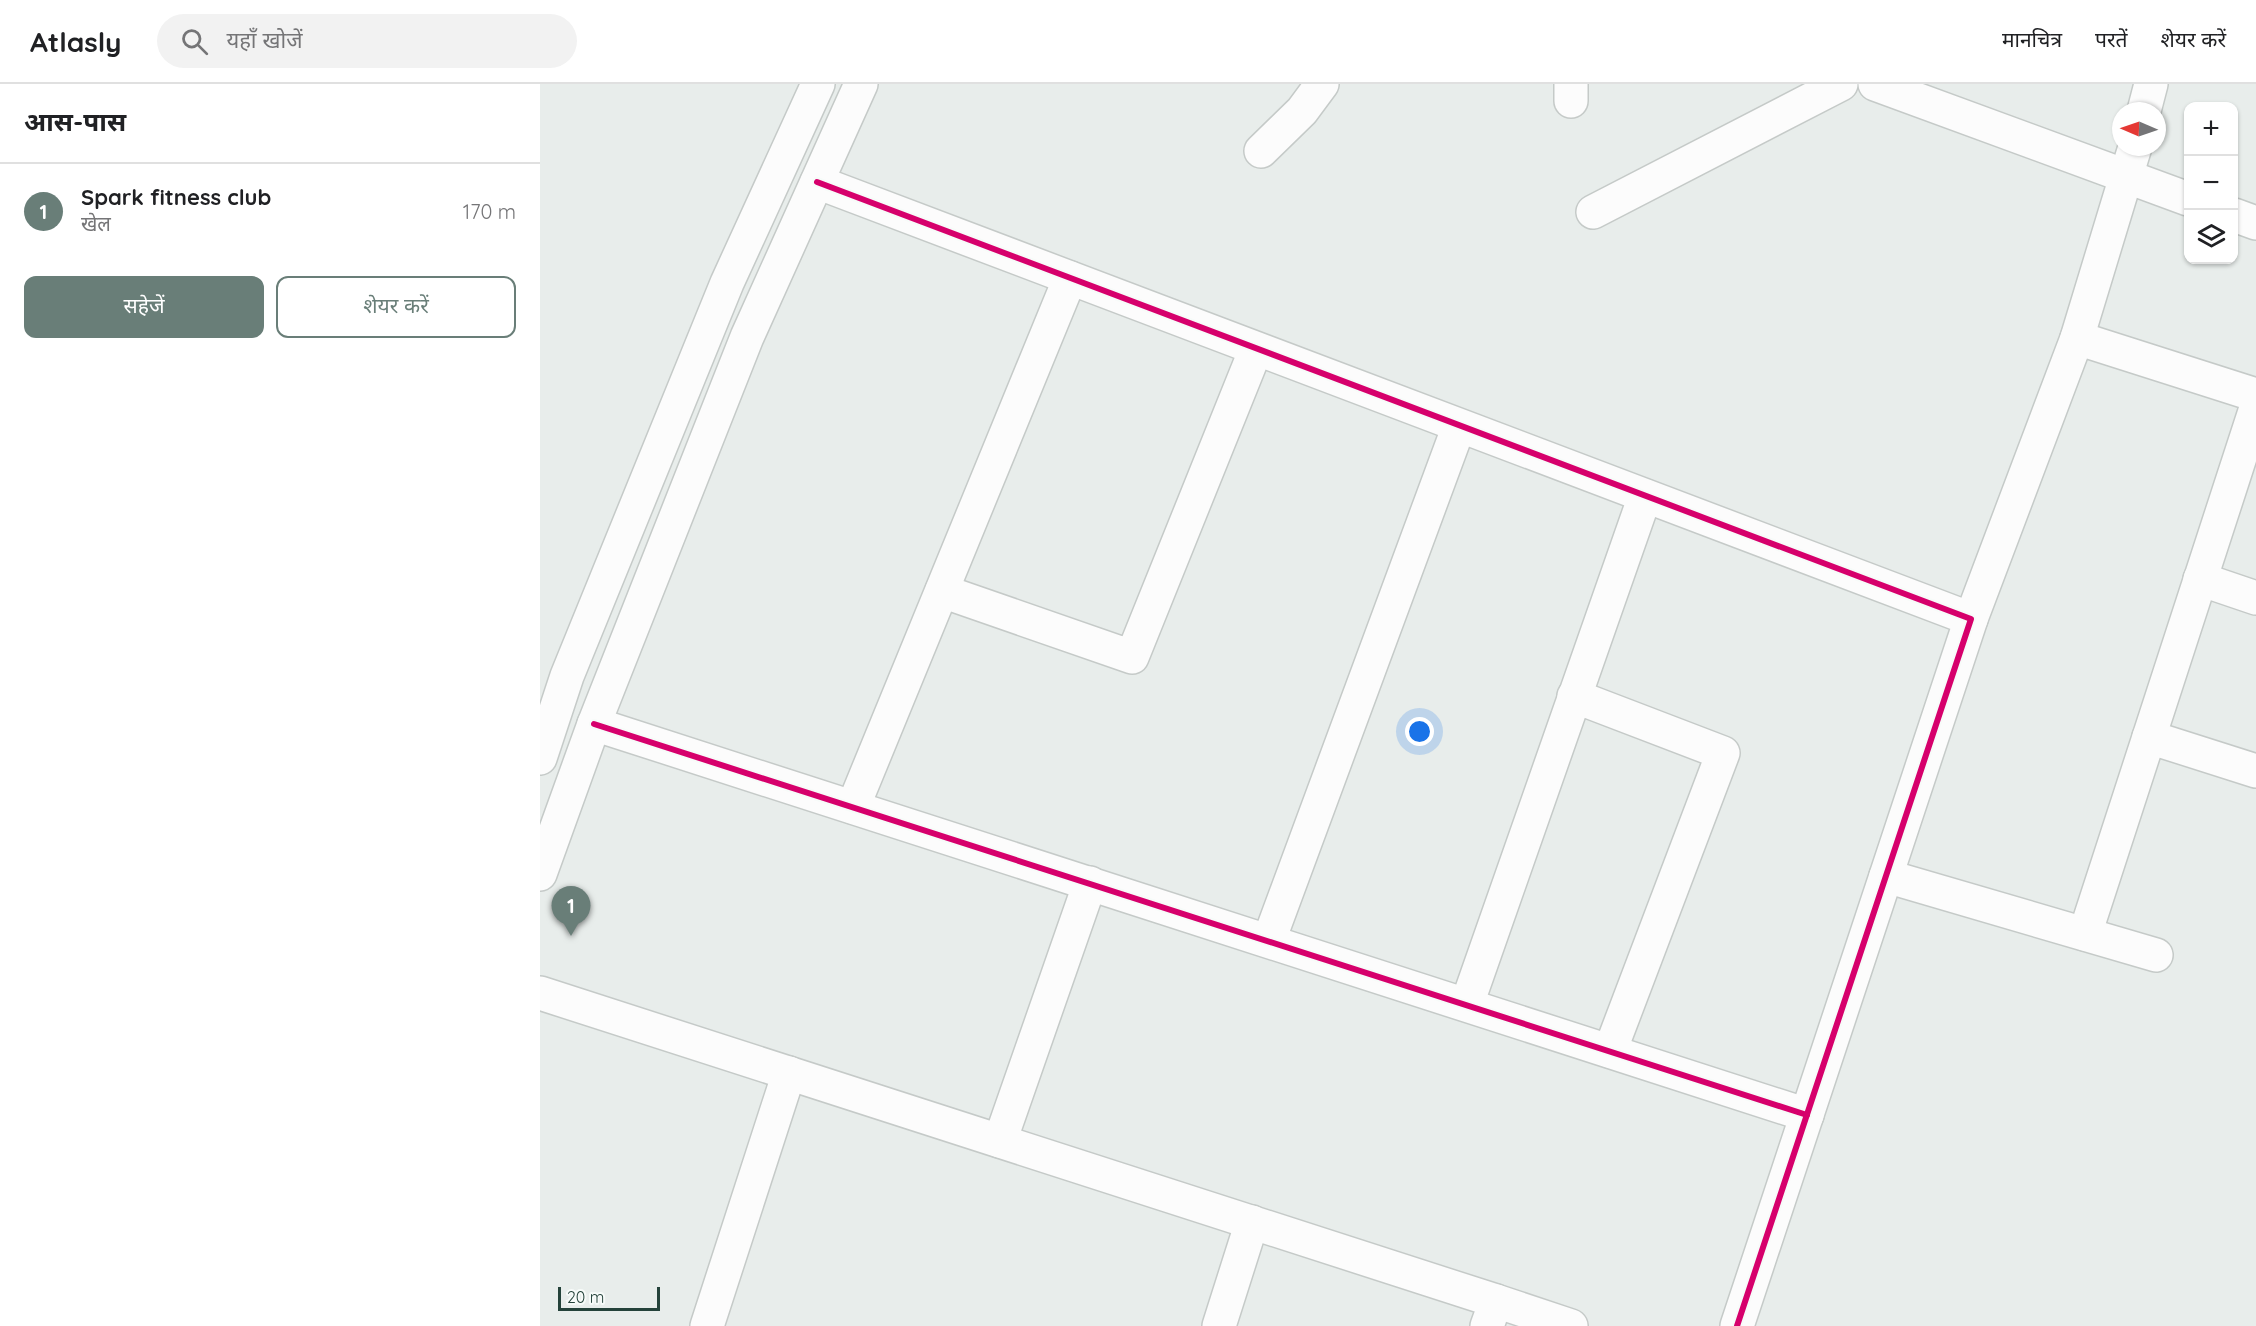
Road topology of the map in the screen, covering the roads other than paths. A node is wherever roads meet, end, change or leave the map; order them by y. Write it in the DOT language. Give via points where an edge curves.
graph roads {
  1 [pos="818,84"];
  2 [pos="861,84"];
  3 [pos="1322,84"];
  4 [pos="1841,84"];
  5 [pos="1875,84"];
  6 [pos="2151,84"];
  7 [pos="2146,102"];
  8 [pos="1261,151"];
  9 [pos="2131,162"];
  10 [pos="817,182"];
  11 [pos="2184,196"];
  12 [pos="1593,212"];
  13 [pos="2238,216"];
  14 [pos="2256,223"];
  15 [pos="1070,278"];
  16 [pos="2077,338"];
  17 [pos="1256,348"];
  18 [pos="2256,395"];
  19 [pos="2256,408"];
  20 [pos="1459,426"];
  21 [pos="1646,496"];
  22 [pos="2200,579"];
  23 [pos="942,591"];
  24 [pos="2256,598"];
  25 [pos="1971,619"];
  26 [pos="1574,696"];
  27 [pos="594,724"];
  28 [pos="2149,737"];
  29 [pos="540,758"];
  30 [pos="2256,771"];
  31 [pos="853,807"];
  32 [pos="540,874"];
  33 [pos="1886,876"];
  34 [pos="1090,883"];
  35 [pos="2085,934"];
  36 [pos="1269,940"];
  37 [pos="2156,955"];
  38 [pos="540,993"];
  39 [pos="1467,1004"];
  40 [pos="1610,1051"];
  41 [pos="789,1073"];
  42 [pos="1807,1115"];
  43 [pos="1000,1142"];
  44 [pos="1252,1222"];
  45 [pos="1491,1313"];
  46 [pos="706,1326"];
  47 [pos="1219,1326"];
  48 [pos="1571,1326"];
  49 [pos="1737,1326"];
  1 -- 29 [label="street" via="727,283 567,676"];
  2 -- 10 [label="street"];
  3 -- 8 [label="street" via="1302,111"];
  4 -- 12 [label="street"];
  5 -- 9 [label="street"];
  6 -- 7 [label="street"];
  9 -- 11 [label="street"];
  9 -- 16 [label="street"];
  10 -- 15 [label="street"];
  10 -- 27 [label="street" via="747,337"];
  13 -- 14 [label="street"];
  15 -- 17 [label="street"];
  15 -- 23 [label="street"];
  16 -- 18 [label="street"];
  16 -- 25 [label="street"];
  17 -- 20 [label="street"];
  17 -- 23 [label="street" via="1132,657"];
  19 -- 22 [label="street"];
  20 -- 21 [label="street"];
  20 -- 36 [label="street"];
  21 -- 25 [label="street"];
  21 -- 26 [label="street"];
  22 -- 24 [label="street"];
  22 -- 28 [label="street"];
  23 -- 31 [label="street"];
  25 -- 33 [label="street"];
  26 -- 39 [label="street"];
  26 -- 40 [label="street" via="1723,753"];
  27 -- 31 [label="street"];
  27 -- 32 [label="street"];
  28 -- 30 [label="street"];
  28 -- 35 [label="street"];
  31 -- 34 [label="street"];
  33 -- 35 [label="street"];
  33 -- 42 [label="street"];
  34 -- 36 [label="street"];
  34 -- 43 [label="street"];
  35 -- 37 [label="street"];
  36 -- 39 [label="street"];
  38 -- 41 [label="street"];
  39 -- 40 [label="street"];
  40 -- 42 [label="street"];
  41 -- 43 [label="street"];
  41 -- 46 [label="street"];
  42 -- 49 [label="street"];
  43 -- 44 [label="street"];
  44 -- 45 [label="street"];
  44 -- 47 [label="street"];
  45 -- 48 [label="street"];
}
